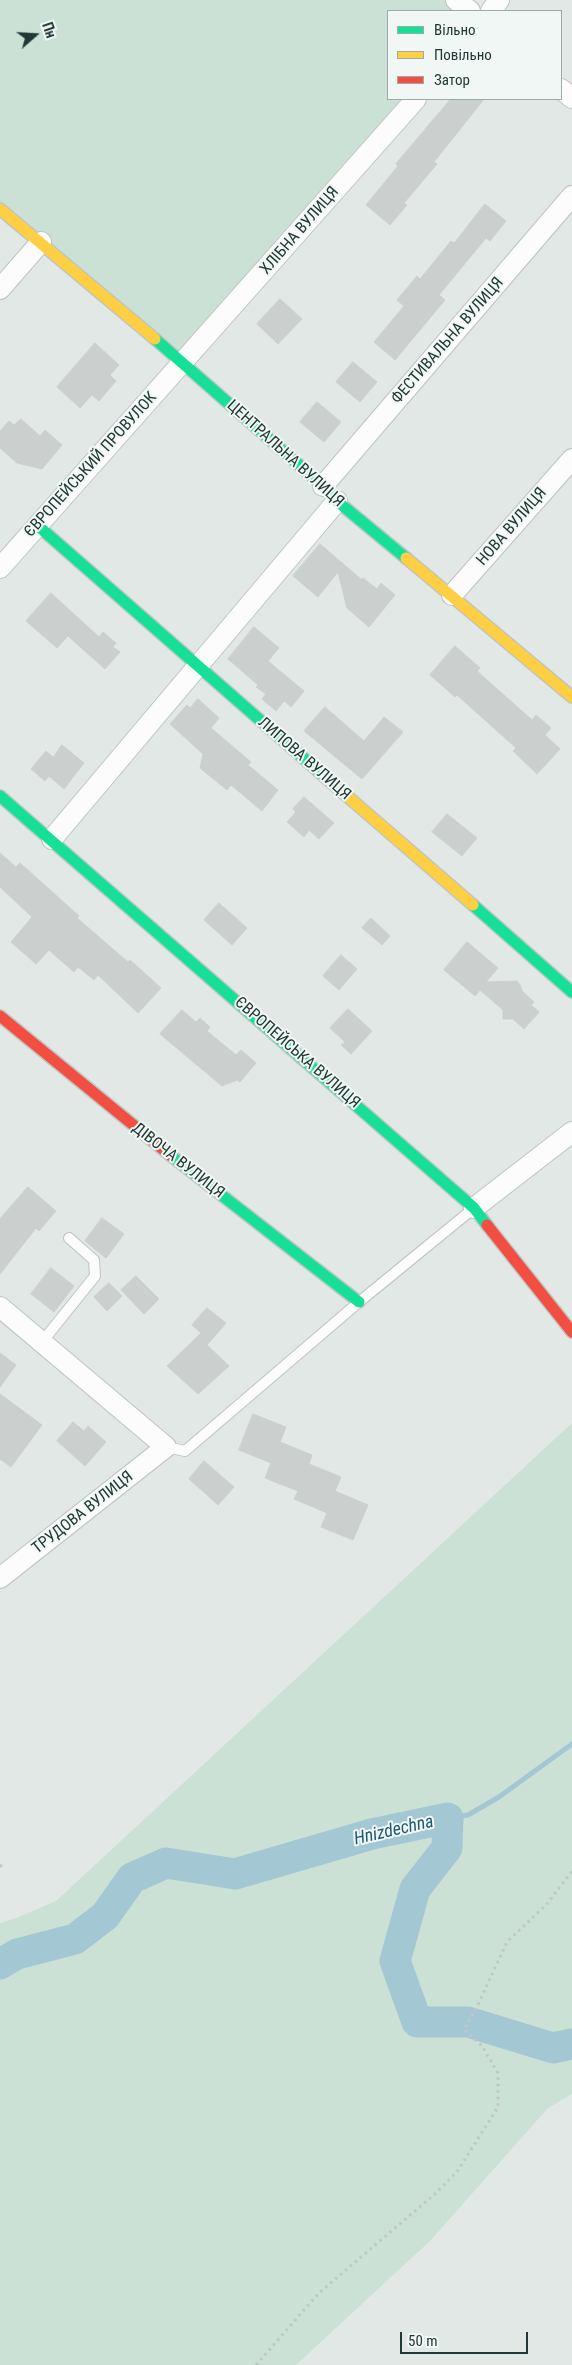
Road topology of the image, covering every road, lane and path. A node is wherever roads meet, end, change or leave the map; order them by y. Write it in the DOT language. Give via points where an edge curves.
graph roads {
  1 [pos="456,0"];
  2 [pos="469,10"];
  3 [pos="562,90"];
  4 [pos="572,98"];
  5 [pos="415,100"];
  6 [pos="572,196"];
  7 [pos="0,209"];
  8 [pos="41,242"];
  9 [pos="0,289"];
  10 [pos="183,363"];
  11 [pos="572,458"];
  12 [pos="323,486"];
  13 [pos="337,501"];
  14 [pos="37,525"];
  15 [pos="0,568"];
  16 [pos="452,595"];
  17 [pos="197,665"];
  18 [pos="572,697"];
  19 [pos="0,796"];
  20 [pos="52,839"];
  21 [pos="572,992"];
  22 [pos="0,1016"];
  23 [pos="572,1132"];
  24 [pos="474,1208"];
  25 [pos="69,1238"];
  26 [pos="359,1302"];
  27 [pos="0,1307"];
  28 [pos="572,1332"];
  29 [pos="42,1342"];
  30 [pos="166,1447"];
  31 [pos="0,1578"];
  32 [pos="0,1865"];
  33 [pos="5,1869"];
  34 [pos="572,1871"];
  35 [pos="256,2365"];
  1 -- 2 [label="street"];
  3 -- 4 [label="street"];
  5 -- 10 [label="street, ХЛІБНА ВУЛИЦЯ"];
  6 -- 12 [label="street, ФЕСТИВАЛЬНА ВУЛИЦЯ"];
  7 -- 8 [label="street, ЦЕНТРАЛЬНА ВУЛИЦЯ"];
  8 -- 9 [label="street"];
  8 -- 10 [label="street, ЦЕНТРАЛЬНА ВУЛИЦЯ"];
  10 -- 12 [label="street, ЦЕНТРАЛЬНА ВУЛИЦЯ"];
  10 -- 14 [label="street, ЄВРОПЕЙСЬКИЙ ПРОВУЛОК"];
  11 -- 16 [label="street, НОВА ВУЛИЦЯ"];
  12 -- 13 [label="street, ЦЕНТРАЛЬНА ВУЛИЦЯ"];
  13 -- 16 [label="street, ЦЕНТРАЛЬНА ВУЛИЦЯ"];
  13 -- 17 [label="street"];
  14 -- 15 [label="street, ЄВРОПЕЙСЬКИЙ ПРОВУЛОК"];
  14 -- 17 [label="street, ЛИПОВА ВУЛИЦЯ"];
  16 -- 18 [label="street, ЦЕНТРАЛЬНА ВУЛИЦЯ"];
  17 -- 20 [label="street"];
  17 -- 21 [label="street, ЛИПОВА ВУЛИЦЯ"];
  19 -- 20 [label="street, ЄВРОПЕЙСЬКА ВУЛИЦЯ"];
  20 -- 24 [label="street, ЄВРОПЕЙСЬКА ВУЛИЦЯ"];
  22 -- 26 [label="street, ДІВОЧА ВУЛИЦЯ" via="132,1125"];
  23 -- 24 [label="street"];
  24 -- 26 [label="lane"];
  24 -- 28 [label="street, ЄВРОПЕЙСЬКА ВУЛИЦЯ"];
  25 -- 29 [label="lane" via="94,1260 95,1276"];
  26 -- 30 [label="lane" via="185,1451"];
  27 -- 29 [label="street"];
  29 -- 30 [label="street"];
  30 -- 31 [label="street, ТРУДОВА ВУЛИЦЯ"];
  32 -- 33 [label="path"];
  34 -- 35 [label="path" via="547,1904 507,1942 464,2029 482,2046 498,2073 498,2107 457,2172 319,2294"];
}
